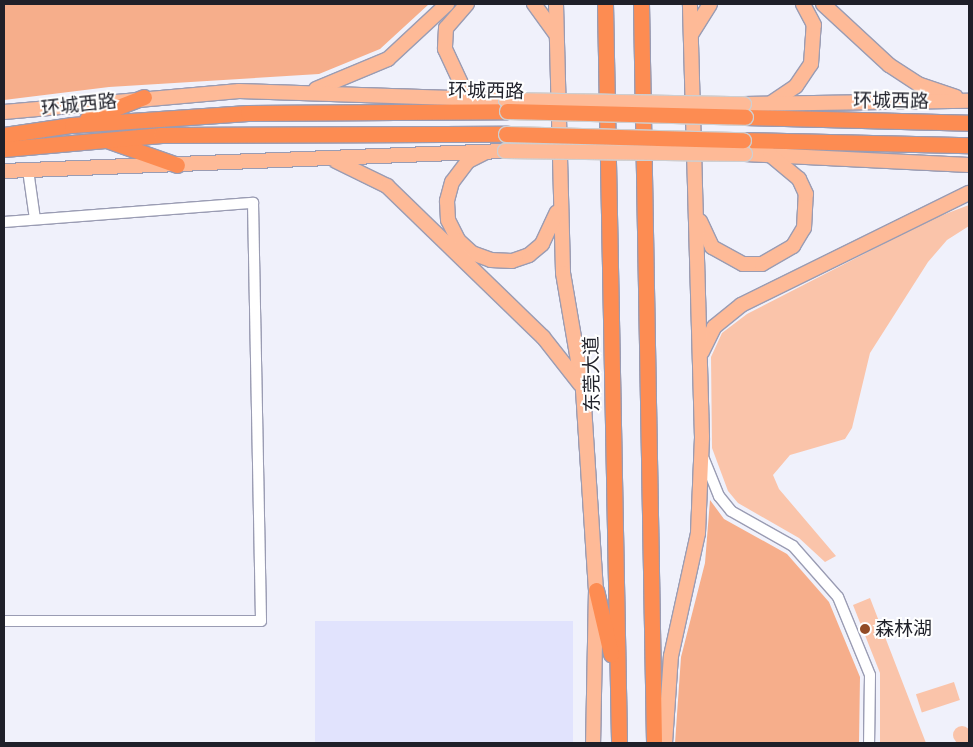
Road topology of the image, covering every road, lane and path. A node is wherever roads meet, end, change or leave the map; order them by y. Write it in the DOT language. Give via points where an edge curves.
graph roads {
  1 [pos="448,4"];
  2 [pos="467,4"];
  3 [pos="534,4"];
  4 [pos="556,4"];
  5 [pos="606,4"];
  6 [pos="641,4"];
  7 [pos="690,4"];
  8 [pos="710,4"];
  9 [pos="803,4"];
  10 [pos="823,4"];
  11 [pos="691,34"];
  12 [pos="557,37"];
  13 [pos="306,92"];
  14 [pos="144,97"];
  15 [pos="481,98"];
  16 [pos="968,101"];
  17 [pos="771,103"];
  18 [pos="506,105"];
  19 [pos="745,110"];
  20 [pos="4,112"];
  21 [pos="969,123"];
  22 [pos="72,125"];
  23 [pos="4,135"];
  24 [pos="103,139"];
  25 [pos="969,145"];
  26 [pos="744,147"];
  27 [pos="4,149"];
  28 [pos="489,150"];
  29 [pos="770,155"];
  30 [pos="321,158"];
  31 [pos="177,165"];
  32 [pos="969,165"];
  33 [pos="28,170"];
  34 [pos="4,171"];
  35 [pos="969,193"];
  36 [pos="559,199"];
  37 [pos="697,208"];
  38 [pos="35,218"];
  39 [pos="4,222"];
  40 [pos="701,355"];
  41 [pos="583,390"];
  42 [pos="702,449"];
  43 [pos="596,590"];
  44 [pos="4,621"];
  45 [pos="618,684"];
  46 [pos="593,743"];
  47 [pos="619,743"];
  48 [pos="654,743"];
  49 [pos="665,743"];
  50 [pos="869,743"];
  1 -- 13 [label="main road" via="388,59"];
  2 -- 15 [label="main road" via="446,28 445,49 461,84"];
  3 -- 12 [label="main road"];
  4 -- 12 [label="main road"];
  5 -- 45 [label="highway, 东莞大道"];
  6 -- 48 [label="highway"];
  7 -- 11 [label="main road"];
  8 -- 11 [label="main road"];
  9 -- 17 [label="main road" via="814,25 811,64 796,86"];
  10 -- 16 [label="main road" via="889,65 918,84"];
  11 -- 37 [label="main road"];
  12 -- 36 [label="main road"];
  13 -- 14 [label="main road"];
  13 -- 15 [label="main road"];
  14 -- 20 [label="main road"];
  14 -- 22 [label="highway"];
  15 -- 18 [label="main road"];
  16 -- 17 [label="main road"];
  17 -- 19 [label="main road"];
  18 -- 19 [label="highway, 环城西路, bridge"];
  18 -- 22 [label="highway, 环城西路" via="248,113"];
  19 -- 21 [label="highway, 环城西路"];
  22 -- 23 [label="highway, 环城西路"];
  24 -- 26 [label="highway, 环城西路, bridge" via="307,132 506,134"];
  24 -- 27 [label="highway, 环城西路"];
  24 -- 31 [label="highway"];
  25 -- 26 [label="highway, 环城西路"];
  26 -- 28 [label="main road, bridge"];
  26 -- 29 [label="main road"];
  28 -- 30 [label="main road"];
  28 -- 36 [label="main road" via="468,161 452,182 447,201 448,220 458,240 472,252 492,260 512,261 529,255 553,227"];
  29 -- 32 [label="main road"];
  29 -- 37 [label="main road" via="799,179 806,194 804,228 785,252 762,264 726,258 712,247"];
  30 -- 31 [label="main road"];
  30 -- 41 [label="main road" via="348,164 388,186 543,337"];
  31 -- 33 [label="main road"];
  33 -- 34 [label="main road"];
  33 -- 38 [label="street"];
  35 -- 40 [label="main road" via="741,305 714,327"];
  36 -- 41 [label="main road" via="565,304"];
  37 -- 40 [label="main road"];
  38 -- 39 [label="street"];
  38 -- 44 [label="street" via="254,203 261,621"];
  40 -- 42 [label="main road"];
  41 -- 43 [label="main road"];
  42 -- 49 [label="main road" via="698,533 671,656"];
  42 -- 50 [label="street" via="707,471 731,511 793,546 838,597 870,675"];
  43 -- 45 [label="highway"];
  43 -- 46 [label="main road"];
  45 -- 47 [label="highway, 东莞大道"];
}
